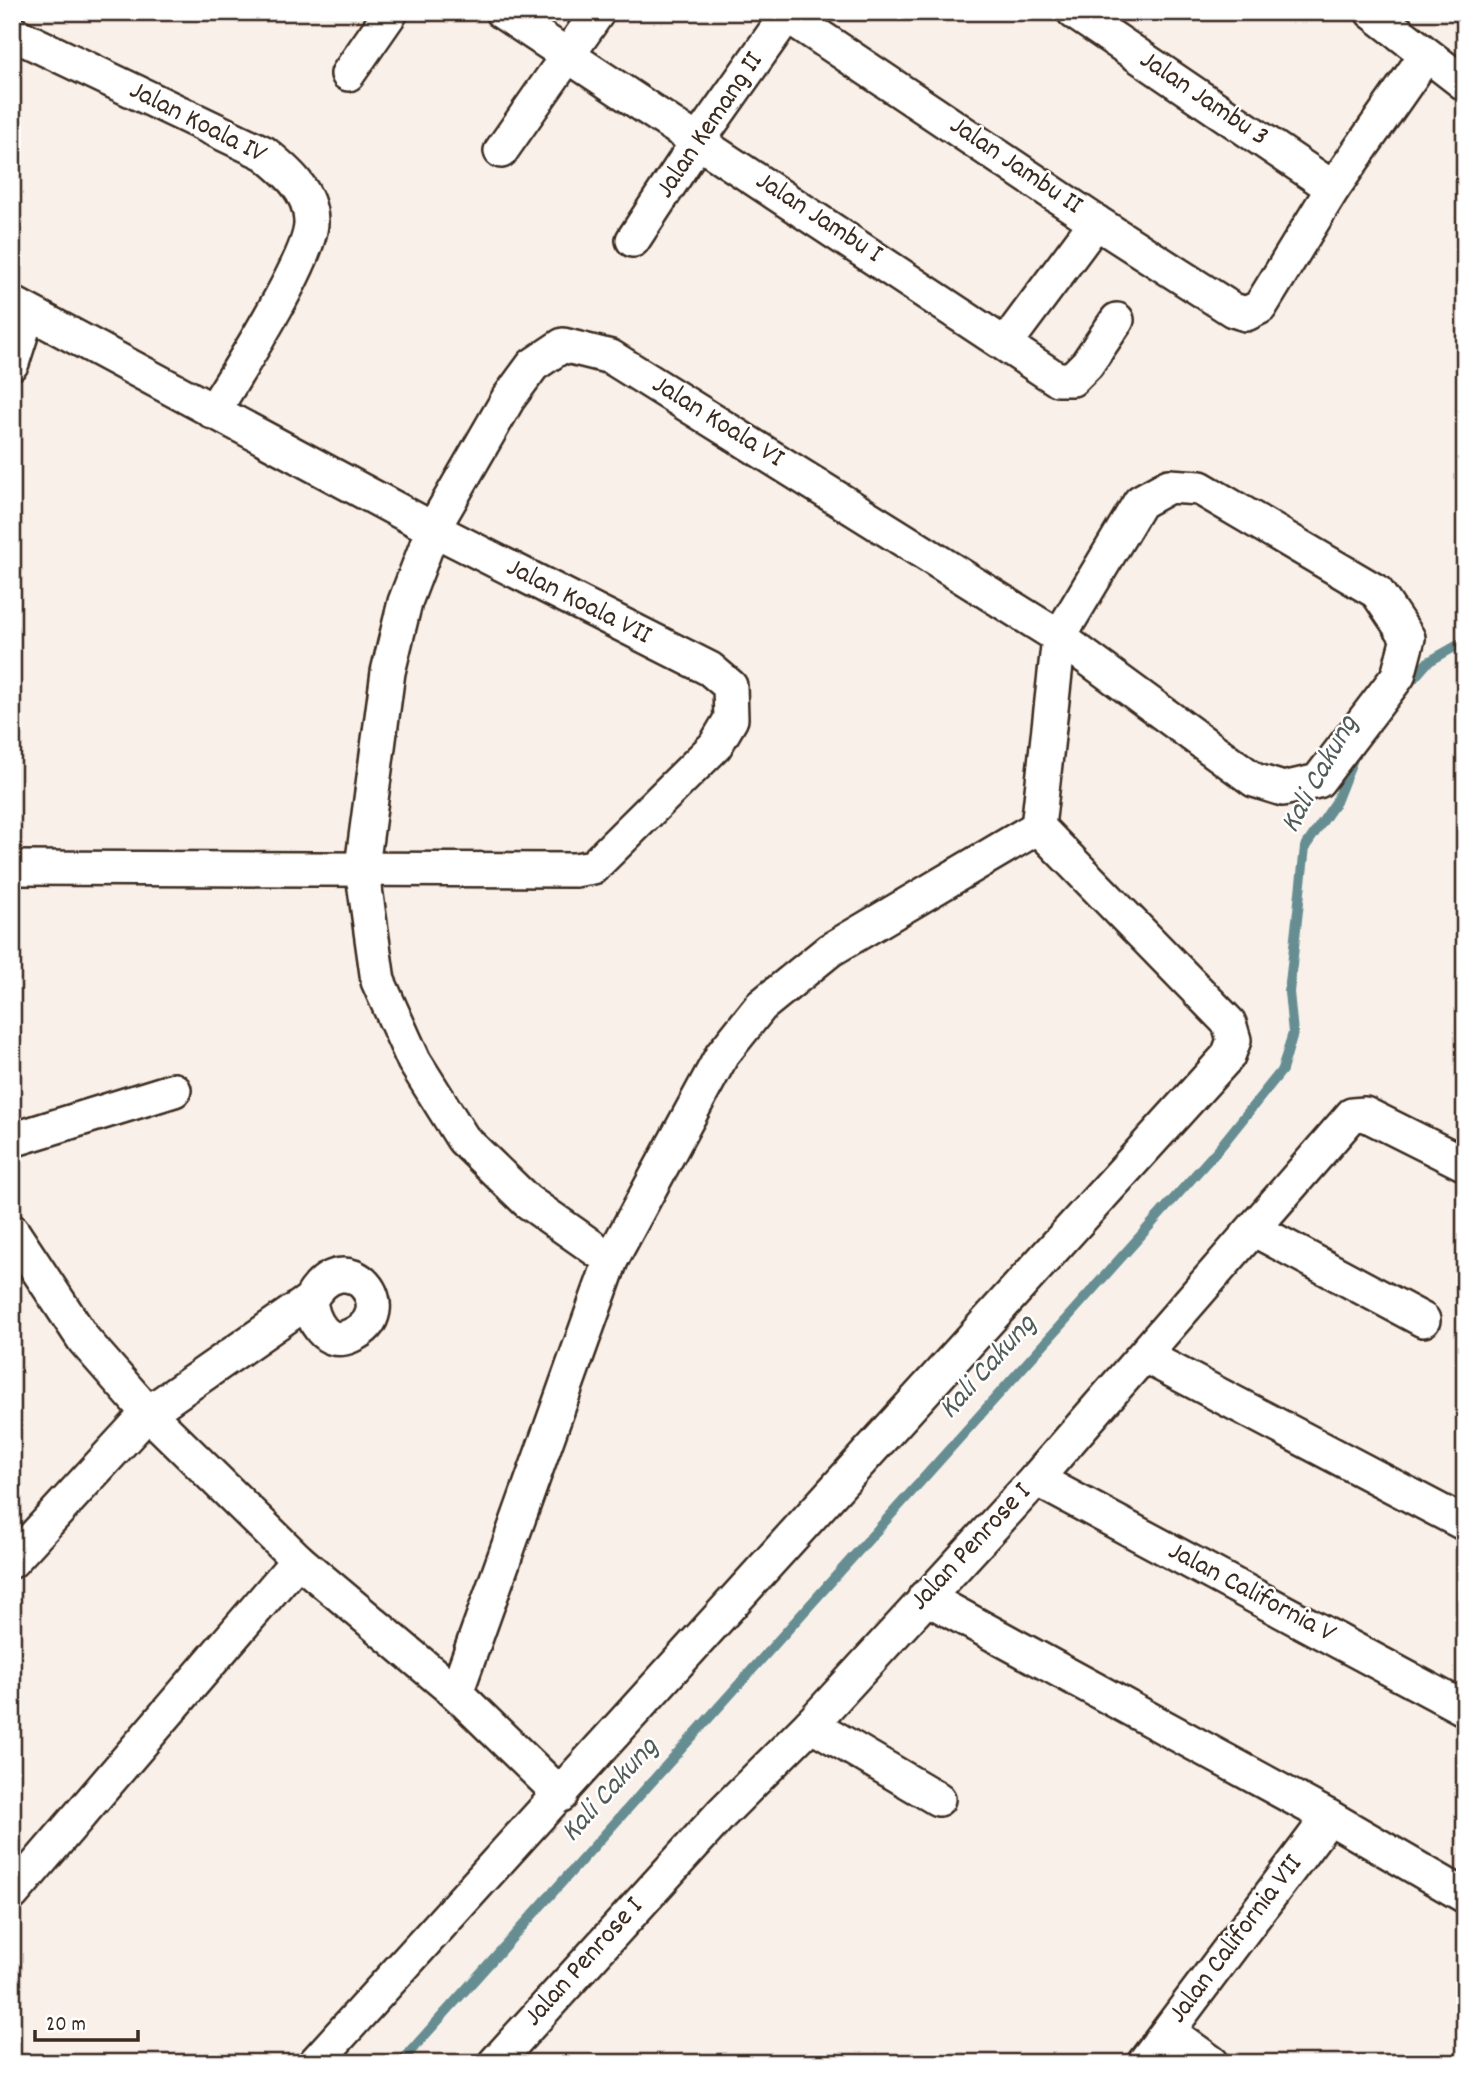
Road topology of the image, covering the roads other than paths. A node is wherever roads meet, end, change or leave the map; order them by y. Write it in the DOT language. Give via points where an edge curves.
graph roads {
  1 [pos="391,12"];
  2 [pos="502,12"];
  3 [pos="598,12"];
  4 [pos="1074,12"];
  5 [pos="1372,12"];
  6 [pos="788,13"];
  7 [pos="12,33"];
  8 [pos="569,54"];
  9 [pos="1426,55"];
  10 [pos="348,74"];
  11 [pos="1465,84"];
  12 [pos="698,141"];
  13 [pos="502,151"];
  14 [pos="1333,188"];
  15 [pos="1096,222"];
  16 [pos="634,240"];
  17 [pos="20,308"];
  18 [pos="1117,320"];
  19 [pos="1006,343"];
  20 [pos="12,363"];
  21 [pos="213,412"];
  22 [pos="433,530"];
  23 [pos="1059,637"];
  24 [pos="1038,827"];
  25 [pos="362,867"];
  26 [pos="12,868"];
  27 [pos="174,1090"];
  28 [pos="12,1140"];
  29 [pos="1465,1164"];
  30 [pos="1255,1230"];
  31 [pos="12,1231"];
  32 [pos="611,1260"];
  33 [pos="310,1300"];
  34 [pos="1423,1320"];
  35 [pos="1145,1356"];
  36 [pos="148,1413"];
  37 [pos="1037,1479"];
  38 [pos="1465,1524"];
  39 [pos="298,1560"];
  40 [pos="12,1561"];
  41 [pos="925,1597"];
  42 [pos="456,1693"];
  43 [pos="1465,1709"];
  44 [pos="811,1724"];
  45 [pos="561,1795"];
  46 [pos="938,1799"];
  47 [pos="1329,1817"];
  48 [pos="12,1894"];
  49 [pos="1465,1896"];
  50 [pos="1169,2032"];
  51 [pos="315,2063"];
  52 [pos="495,2063"];
  53 [pos="1144,2063"];
  54 [pos="1212,2063"];
  1 -- 10 [label="street"];
  2 -- 8 [label="street, Jalan Jambu I"];
  3 -- 8 [label="street"];
  4 -- 14 [label="street, Jalan Jambu 3"];
  5 -- 9 [label="street"];
  6 -- 12 [label="street, Jalan Kemang II"];
  6 -- 15 [label="street, Jalan Jambu II"];
  7 -- 21 [label="street, Jalan Koala IV" via="264,153 298,182 312,222 301,258"];
  8 -- 12 [label="street, Jalan Jambu I"];
  8 -- 13 [label="street"];
  9 -- 11 [label="street"];
  9 -- 14 [label="street"];
  12 -- 16 [label="street, Jalan Kemang II"];
  12 -- 19 [label="street, Jalan Jambu I"];
  14 -- 15 [label="street, Jalan Jambu II" via="1260,307 1247,314 1233,310"];
  15 -- 19 [label="street"];
  17 -- 20 [label="street"];
  17 -- 21 [label="street, Jalan Koala VII"];
  18 -- 19 [label="street, Jalan Jambu I" via="1072,379 1057,379"];
  21 -- 22 [label="street, Jalan Koala VII"];
  22 -- 23 [label="street, Jalan Koala VI" via="508,399 533,365 563,345 611,357"];
  22 -- 25 [label="street, Jalan Koala VI" via="405,602 388,672"];
  22 -- 25 [label="street, Jalan Koala VII" via="710,670 730,686 731,719 715,746 593,867"];
  23 -- 23 [label="street, Jalan Koala VI" via="1254,779 1283,789 1318,780 1398,676 1408,638 1377,593 1200,488 1169,486 1140,502"];
  23 -- 24 [label="street"];
  24 -- 32 [label="street" via="831,950 761,1006 722,1055"];
  24 -- 45 [label="street" via="1229,1023 1234,1040 1228,1056"];
  25 -- 26 [label="street, Jalan Koala VII"];
  25 -- 32 [label="street, Jalan Koala VI" via="379,981 428,1084 463,1139 527,1201"];
  27 -- 28 [label="street"];
  29 -- 30 [label="street, Jalan Penrose I" via="1365,1114 1352,1115"];
  30 -- 34 [label="street"];
  30 -- 35 [label="street, Jalan Penrose I"];
  31 -- 36 [label="street" via="84,1340"];
  32 -- 42 [label="street"];
  33 -- 36 [label="street"];
  35 -- 37 [label="street, Jalan Penrose I"];
  35 -- 38 [label="street"];
  36 -- 39 [label="street"];
  36 -- 40 [label="street"];
  37 -- 41 [label="street, Jalan Penrose I"];
  37 -- 43 [label="street, Jalan California V"];
  39 -- 42 [label="street"];
  39 -- 48 [label="street"];
  41 -- 44 [label="street, Jalan Penrose I"];
  41 -- 47 [label="street"];
  42 -- 45 [label="street"];
  44 -- 46 [label="street"];
  44 -- 52 [label="street, Jalan Penrose I" via="722,1813"];
  45 -- 51 [label="street"];
  47 -- 49 [label="street"];
  47 -- 50 [label="street, Jalan California VII"];
  50 -- 53 [label="street, Jalan California VII"];
  50 -- 54 [label="street"];
}
